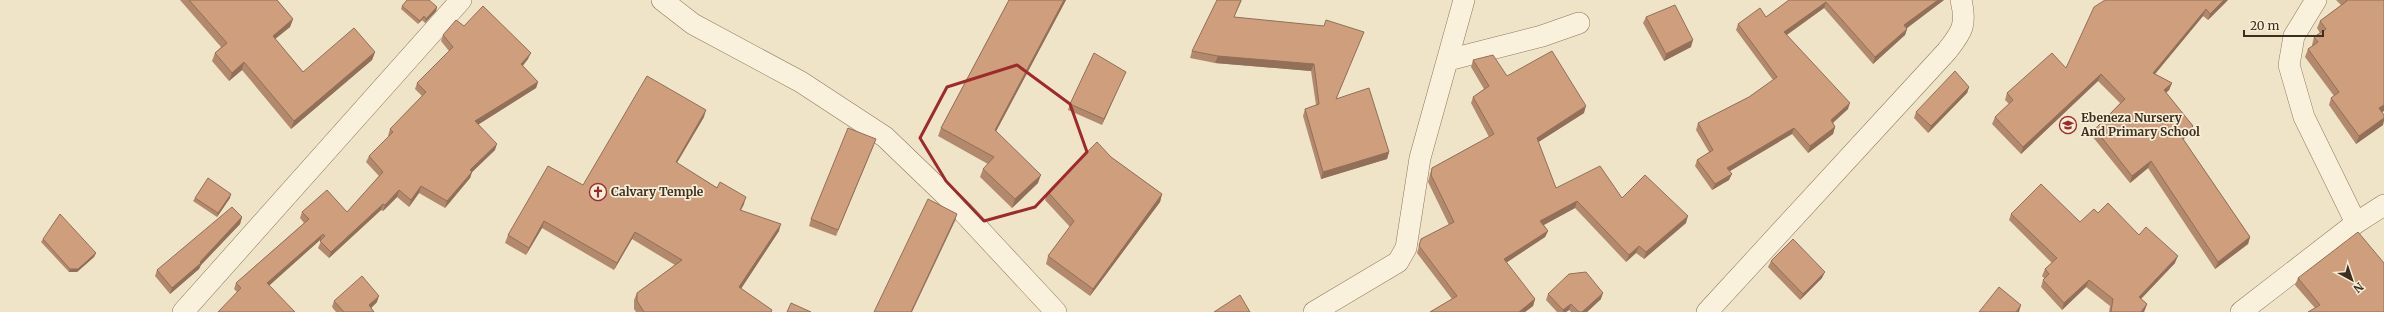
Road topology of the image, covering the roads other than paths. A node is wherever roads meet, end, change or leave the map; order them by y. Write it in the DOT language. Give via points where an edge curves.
graph roads {
  1 [pos="460,0"];
  2 [pos="662,0"];
  3 [pos="1464,0"];
  4 [pos="1961,0"];
  5 [pos="2316,0"];
  6 [pos="1579,23"];
  7 [pos="1448,60"];
  8 [pos="2384,205"];
  9 [pos="2356,223"];
  10 [pos="183,312"];
  11 [pos="1056,312"];
  12 [pos="1314,312"];
  13 [pos="1707,312"];
  14 [pos="2241,312"];
  1 -- 10 [label="street"];
  2 -- 11 [label="street" via="693,24 801,82 885,137 964,213"];
  3 -- 7 [label="street"];
  4 -- 13 [label="street" via="1965,16 1959,35 1947,51"];
  5 -- 9 [label="street" via="2294,36 2289,65 2304,117"];
  6 -- 7 [label="street" via="1542,36"];
  7 -- 12 [label="street" via="1420,158 1406,248 1398,262"];
  8 -- 9 [label="street"];
  9 -- 14 [label="street"];
}
